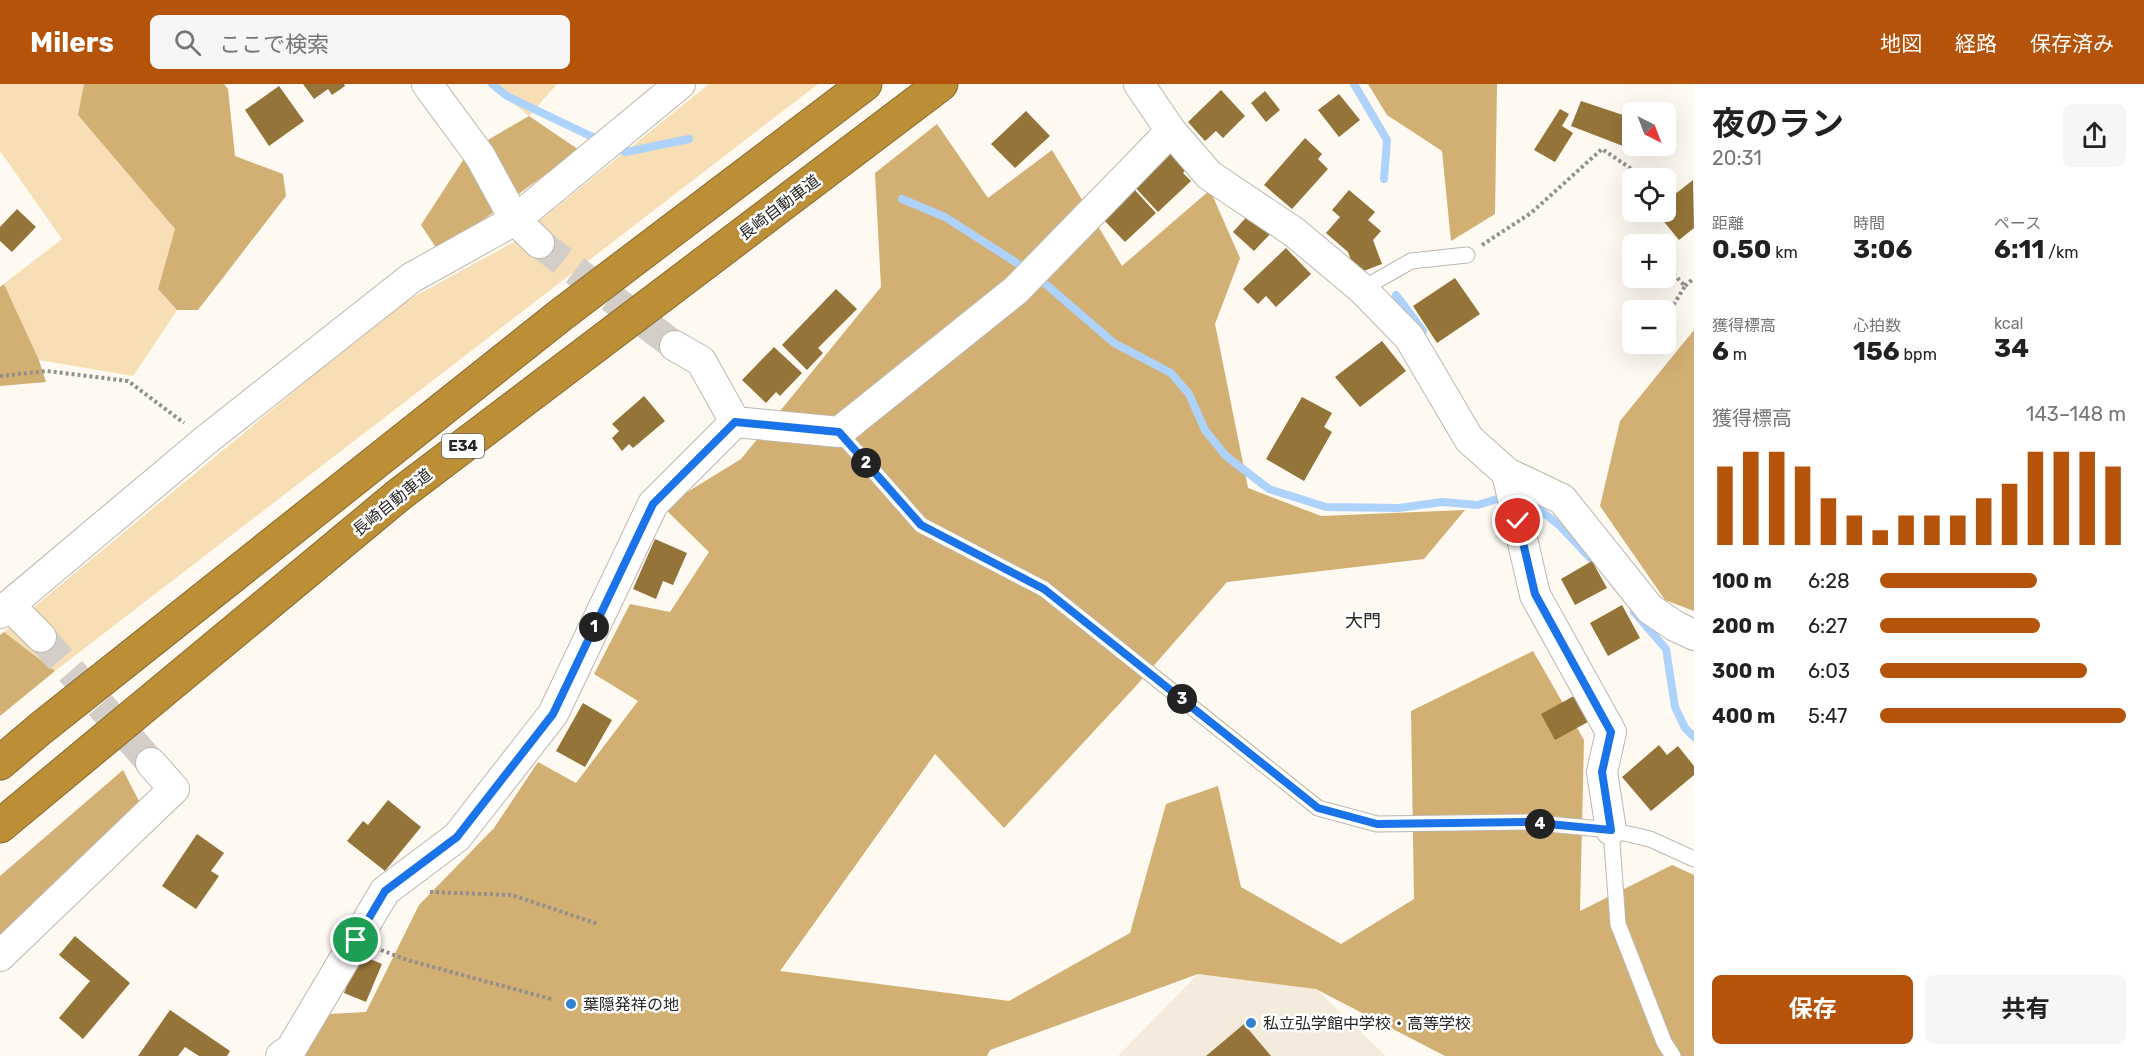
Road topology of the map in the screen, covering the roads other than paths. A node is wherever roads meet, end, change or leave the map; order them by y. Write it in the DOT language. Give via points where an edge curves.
graph roads {
  1 [pos="427,84"];
  2 [pos="680,84"];
  3 [pos="865,84"];
  4 [pos="941,84"];
  5 [pos="1138,84"];
  6 [pos="1171,131"];
  7 [pos="515,220"];
  8 [pos="539,243"];
  9 [pos="1467,255"];
  10 [pos="1362,289"];
  11 [pos="675,346"];
  12 [pos="735,422"];
  13 [pos="839,432"];
  14 [pos="1510,481"];
  15 [pos="5,609"];
  16 [pos="1694,635"];
  17 [pos="41,637"];
  18 [pos="0,763"];
  19 [pos="151,763"];
  20 [pos="0,826"];
  21 [pos="1611,830"];
  22 [pos="1694,859"];
  23 [pos="0,956"];
  24 [pos="281,1056"];
  25 [pos="1673,1056"];
  1 -- 7 [label="street" via="480,156"];
  2 -- 7 [label="street"];
  3 -- 18 [label="highway, E34" via="562,314"];
  4 -- 20 [label="highway, 長崎自動車道 / E34" via="400,494"];
  5 -- 6 [label="street"];
  6 -- 10 [label="street" via="1209,175 1294,232"];
  6 -- 13 [label="street" via="1016,290"];
  7 -- 8 [label="street"];
  7 -- 15 [label="street" via="411,278 206,440"];
  9 -- 10 [label="lane" via="1411,261"];
  10 -- 14 [label="street" via="1409,337 1469,439"];
  11 -- 12 [label="street" via="701,361"];
  12 -- 13 [label="street"];
  12 -- 24 [label="street" via="653,504 553,714 457,837 385,891 291,1049"];
  13 -- 21 [label="lane" via="921,525 1044,589 1318,808 1377,824 1527,822"];
  14 -- 16 [label="street" via="1562,499 1650,609"];
  14 -- 21 [label="street" via="1535,594 1611,732 1602,772"];
  15 -- 17 [label="street"];
  19 -- 23 [label="street" via="174,789"];
  21 -- 22 [label="lane" via="1650,839"];
  21 -- 25 [label="lane" via="1618,924"];
}
